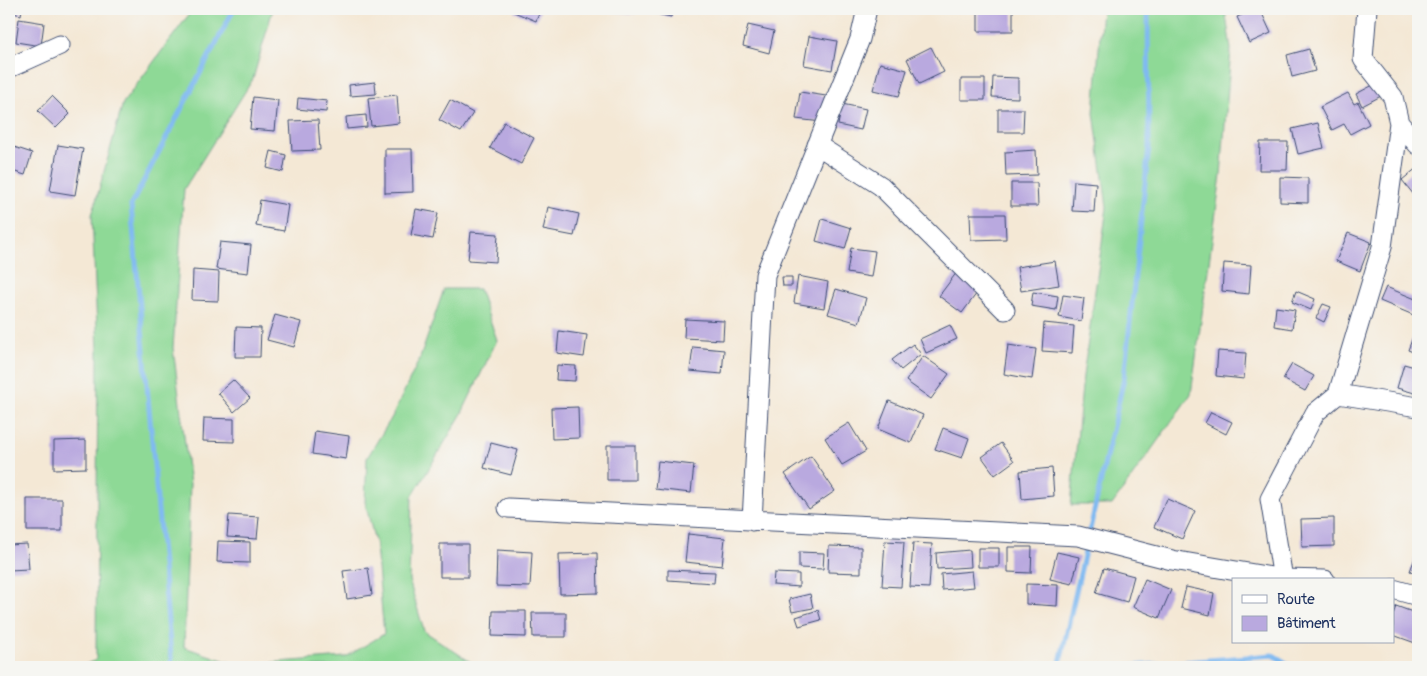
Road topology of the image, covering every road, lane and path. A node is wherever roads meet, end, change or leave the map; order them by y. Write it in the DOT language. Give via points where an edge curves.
graph roads {
  1 [pos="868,9"];
  2 [pos="1367,9"];
  3 [pos="60,45"];
  4 [pos="9,68"];
  5 [pos="1399,123"];
  6 [pos="1418,145"];
  7 [pos="817,146"];
  8 [pos="1005,310"];
  9 [pos="1338,394"];
  10 [pos="1418,407"];
  11 [pos="508,508"];
  12 [pos="752,521"];
  13 [pos="1277,578"];
  14 [pos="1283,578"];
  15 [pos="1394,589"];
  16 [pos="1418,596"];
  1 -- 7 [label="street" via="860,39"];
  2 -- 5 [label="street" via="1362,59 1393,97"];
  3 -- 4 [label="street"];
  5 -- 6 [label="street"];
  5 -- 9 [label="street" via="1382,247"];
  7 -- 8 [label="street" via="880,186"];
  7 -- 12 [label="street" via="765,275"];
  9 -- 10 [label="street"];
  9 -- 14 [label="street" via="1316,413 1270,499"];
  11 -- 12 [label="street"];
  12 -- 13 [label="street" via="1078,536 1172,560"];
  15 -- 16 [label="street"];
}
